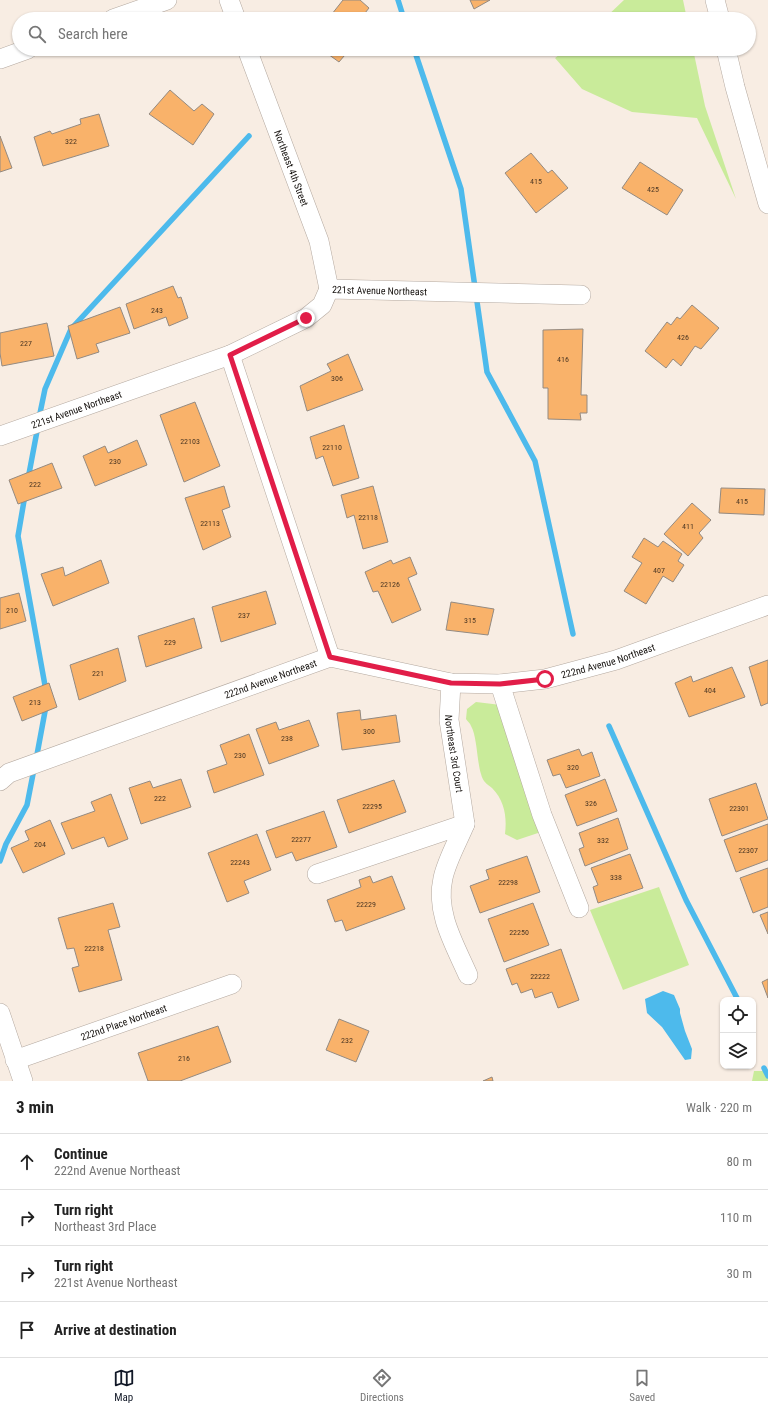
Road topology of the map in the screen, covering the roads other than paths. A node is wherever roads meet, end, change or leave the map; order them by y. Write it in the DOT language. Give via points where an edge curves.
graph roads {
  1 [pos="167,0"];
  2 [pos="229,0"];
  3 [pos="715,0"];
  4 [pos="133,12"];
  5 [pos="233,12"];
  6 [pos="718,12"];
  7 [pos="12,55"];
  8 [pos="250,56"];
  9 [pos="728,56"];
  10 [pos="0,59"];
  11 [pos="768,204"];
  12 [pos="329,289"];
  13 [pos="581,296"];
  14 [pos="230,355"];
  15 [pos="0,436"];
  16 [pos="768,605"];
  17 [pos="330,657"];
  18 [pos="451,683"];
  19 [pos="500,684"];
  20 [pos="5,777"];
  21 [pos="465,824"];
  22 [pos="317,874"];
  23 [pos="579,908"];
  24 [pos="468,975"];
  25 [pos="232,984"];
  26 [pos="0,1013"];
  27 [pos="15,1060"];
  28 [pos="23,1081"];
  1 -- 4 [label="street"];
  2 -- 5 [label="street"];
  3 -- 6 [label="street"];
  7 -- 10 [label="street"];
  8 -- 12 [label="street, Northeast 4th Street" via="320,241"];
  9 -- 11 [label="street"];
  12 -- 13 [label="street, 221st Avenue Northeast"];
  12 -- 14 [label="street, 221st Avenue Northeast" via="322,305 306,318"];
  14 -- 15 [label="street, 221st Avenue Northeast"];
  14 -- 17 [label="street"];
  16 -- 19 [label="street, 222nd Avenue Northeast" via="616,660 545,679"];
  17 -- 18 [label="street, 222nd Avenue Northeast"];
  17 -- 20 [label="street, 222nd Avenue Northeast"];
  18 -- 19 [label="street, 222nd Avenue Northeast"];
  18 -- 21 [label="street, Northeast 3rd Court" via="449,720"];
  19 -- 23 [label="street" via="542,816"];
  21 -- 22 [label="street"];
  21 -- 24 [label="street" via="443,878 442,894 445,921"];
  25 -- 27 [label="street, 222nd Place Northeast"];
  26 -- 27 [label="street"];
  27 -- 28 [label="street"];
}
